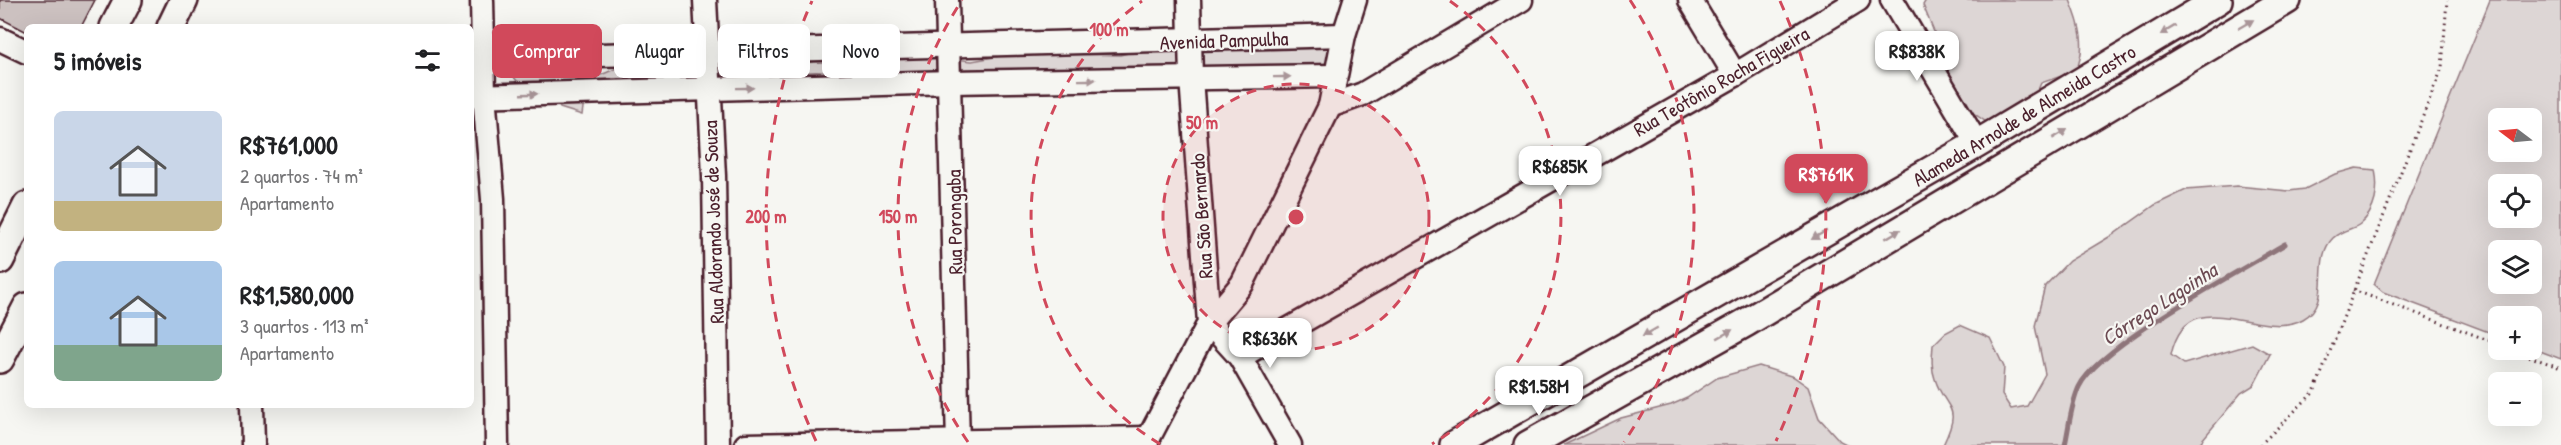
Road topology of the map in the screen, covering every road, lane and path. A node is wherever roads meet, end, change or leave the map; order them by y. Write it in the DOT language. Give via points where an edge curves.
graph roads {
  1 [pos="128,0"];
  2 [pos="184,0"];
  3 [pos="482,0"];
  4 [pos="705,0"];
  5 [pos="947,0"];
  6 [pos="1189,0"];
  7 [pos="1355,0"];
  8 [pos="1521,0"];
  9 [pos="1690,0"];
  10 [pos="1858,0"];
  11 [pos="1892,0"];
  12 [pos="2218,0"];
  13 [pos="2287,0"];
  14 [pos="2447,0"];
  15 [pos="116,24"];
  16 [pos="172,24"];
  17 [pos="1344,35"];
  18 [pos="0,39"];
  19 [pos="1190,41"];
  20 [pos="949,48"];
  21 [pos="24,51"];
  22 [pos="707,53"];
  23 [pos="602,55"];
  24 [pos="492,61"];
  25 [pos="477,62"];
  26 [pos="1735,75"];
  27 [pos="1335,76"];
  28 [pos="600,78"];
  29 [pos="1191,78"];
  30 [pos="951,82"];
  31 [pos="709,88"];
  32 [pos="600,91"];
  33 [pos="478,96"];
  34 [pos="1330,106"];
  35 [pos="1977,144"];
  36 [pos="24,212"];
  37 [pos="0,260"];
  38 [pos="2353,290"];
  39 [pos="24,313"];
  40 [pos="1209,323"];
  41 [pos="2488,340"];
  42 [pos="1240,357"];
  43 [pos="0,359"];
  44 [pos="2539,360"];
  45 [pos="2561,368"];
  46 [pos="252,408"];
  47 [pos="1510,413"];
  48 [pos="1147,442"];
  49 [pos="958,443"];
  50 [pos="253,445"];
  51 [pos="496,445"];
  52 [pos="718,445"];
  53 [pos="746,445"];
  54 [pos="1290,445"];
  55 [pos="1454,445"];
  56 [pos="1528,445"];
  57 [pos="2260,445"];
  1 -- 15 [label="main road"];
  2 -- 16 [label="main road"];
  3 -- 25 [label="street"];
  4 -- 22 [label="street, Rua Aldorando José de Souza"];
  5 -- 20 [label="street, Rua Porongaba"];
  6 -- 19 [label="street, Rua São Bernardo"];
  7 -- 17 [label="street"];
  8 -- 34 [label="street" via="1364,94"];
  9 -- 26 [label="street"];
  10 -- 26 [label="street, Rua Teotônio Rocha Figueira"];
  11 -- 35 [label="street"];
  12 -- 35 [label="main road, Alameda Arnolde de Almeida Castro, one-way"];
  56 -- 13 [label="main road, Alameda Arnolde de Almeida Castro, one-way" via="1747,322"];
  14 -- 38 [label="path" via="2442,68"];
  17 -- 19 [label="street, Avenida Pampulha"];
  17 -- 27 [label="street"];
  18 -- 21 [label="street"];
  19 -- 20 [label="street, Avenida Pampulha"];
  19 -- 29 [label="street, Rua São Bernardo"];
  20 -- 22 [label="street, Avenida Pampulha"];
  20 -- 30 [label="street, Rua Porongaba"];
  22 -- 23 [label="street, Avenida Pampulha"];
  22 -- 31 [label="street, Rua Aldorando José de Souza"];
  24 -- 25 [label="street, Avenida Pampulha"];
  25 -- 33 [label="street"];
  26 -- 42 [label="street, Rua Teotônio Rocha Figueira"];
  29 -- 27 [label="street, Avenida Pampulha, one-way"];
  27 -- 34 [label="street"];
  28 -- 32 [label="street"];
  30 -- 29 [label="street, Avenida Pampulha, one-way"];
  29 -- 40 [label="street, Rua São Bernardo"];
  31 -- 30 [label="street, Avenida Pampulha, one-way"];
  30 -- 49 [label="street, Rua Porongaba"];
  31 -- 32 [label="street, Avenida Pampulha"];
  31 -- 52 [label="street, Rua Aldorando José de Souza"];
  33 -- 32 [label="street, Avenida Pampulha, one-way"];
  33 -- 51 [label="street" via="493,199"];
  34 -- 40 [label="street" via="1242,284"];
  35 -- 47 [label="main road, Alameda Arnolde de Almeida Castro, one-way"];
  36 -- 37 [label="main road"];
  38 -- 41 [label="path"];
  38 -- 57 [label="path" via="2314,392"];
  39 -- 43 [label="main road"];
  40 -- 42 [label="street"];
  40 -- 48 [label="street"];
  42 -- 54 [label="street"];
  44 -- 45 [label="path"];
  46 -- 50 [label="street"];
  47 -- 55 [label="main road, Alameda Arnolde de Almeida Castro"];
  47 -- 56 [label="main road"];
  48 -- 49 [label="street"];
  49 -- 53 [label="street"];
}
